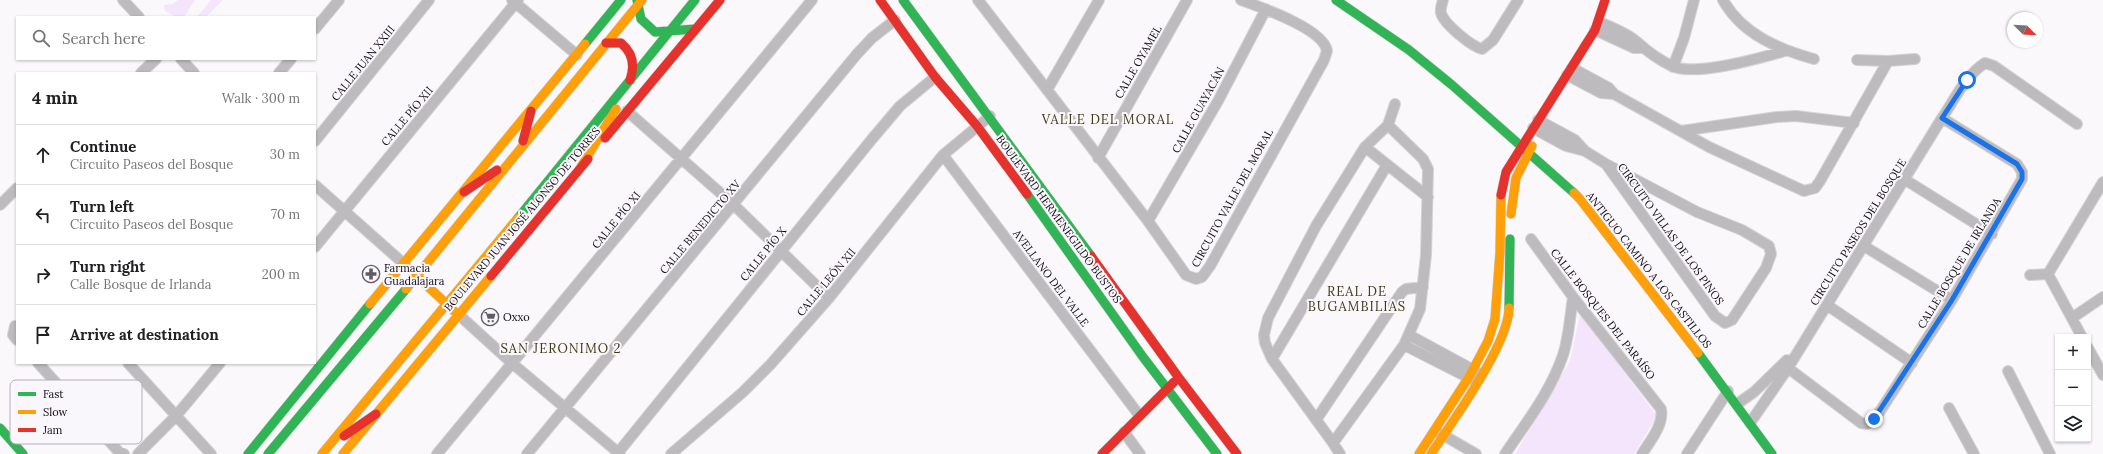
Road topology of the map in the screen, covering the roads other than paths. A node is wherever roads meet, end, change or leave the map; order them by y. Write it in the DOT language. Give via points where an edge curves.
graph roads {
  1 [pos="123,0"];
  2 [pos="339,0"];
  3 [pos="429,0"];
  4 [pos="621,0"];
  5 [pos="696,0"];
  6 [pos="720,0"];
  7 [pos="812,0"];
  8 [pos="880,0"];
  9 [pos="903,0"];
  10 [pos="978,0"];
  11 [pos="1099,0"];
  12 [pos="1187,0"];
  13 [pos="1241,0"];
  14 [pos="1336,0"];
  15 [pos="1443,0"];
  16 [pos="1518,0"];
  17 [pos="1606,0"];
  18 [pos="1694,0"];
  19 [pos="1723,0"];
  20 [pos="515,1"];
  21 [pos="639,2"];
  22 [pos="1266,10"];
  23 [pos="1611,13"];
  24 [pos="138,16"];
  25 [pos="895,20"];
  26 [pos="1601,28"];
  27 [pos="316,29"];
  28 [pos="695,29"];
  29 [pos="668,32"];
  30 [pos="606,44"];
  31 [pos="1786,51"];
  32 [pos="577,55"];
  33 [pos="1814,59"];
  34 [pos="1915,59"];
  35 [pos="155,60"];
  36 [pos="182,60"];
  37 [pos="290,60"];
  38 [pos="1857,60"];
  39 [pos="1888,61"];
  40 [pos="1673,67"];
  41 [pos="142,72"];
  42 [pos="193,72"];
  43 [pos="280,72"];
  44 [pos="1573,74"];
  45 [pos="631,77"];
  46 [pos="934,77"];
  47 [pos="1047,90"];
  48 [pos="1395,104"];
  49 [pos="531,111"];
  50 [pos="627,111"];
  51 [pos="990,116"];
  52 [pos="1942,118"];
  53 [pos="1854,123"];
  54 [pos="2077,124"];
  55 [pos="1388,125"];
  56 [pos="976,126"];
  57 [pos="1539,126"];
  58 [pos="1681,131"];
  59 [pos="316,140"];
  60 [pos="522,147"];
  61 [pos="1365,147"];
  62 [pos="1524,149"];
  63 [pos="943,155"];
  64 [pos="1098,158"];
  65 [pos="682,159"];
  66 [pos="510,162"];
  67 [pos="1606,164"];
  68 [pos="1387,165"];
  69 [pos="581,167"];
  70 [pos="1904,179"];
  71 [pos="2103,182"];
  72 [pos="316,185"];
  73 [pos="16,189"];
  74 [pos="464,192"];
  75 [pos="1428,197"];
  76 [pos="1501,200"];
  77 [pos="1511,202"];
  78 [pos="0,205"];
  79 [pos="734,205"];
  80 [pos="345,210"];
  81 [pos="1148,221"];
  82 [pos="1992,234"];
  83 [pos="1531,239"];
  84 [pos="316,246"];
  85 [pos="1864,246"];
  86 [pos="781,252"];
  87 [pos="403,263"];
  88 [pos="2048,274"];
  89 [pos="2030,275"];
  90 [pos="417,276"];
  91 [pos="1423,287"];
  92 [pos="1573,297"];
  93 [pos="2103,297"];
  94 [pos="829,298"];
  95 [pos="1952,300"];
  96 [pos="447,304"];
  97 [pos="1827,305"];
  98 [pos="459,315"];
  99 [pos="2072,318"];
  100 [pos="15,326"];
  101 [pos="2080,334"];
  102 [pos="1409,335"];
  103 [pos="16,339"];
  104 [pos="1404,345"];
  105 [pos="2091,353"];
  106 [pos="1272,359"];
  107 [pos="1912,363"];
  108 [pos="39,364"];
  109 [pos="130,364"];
  110 [pos="219,364"];
  111 [pos="513,364"];
  112 [pos="1785,366"];
  113 [pos="2102,370"];
  114 [pos="2008,371"];
  115 [pos="1471,373"];
  116 [pos="1179,378"];
  117 [pos="1480,378"];
  118 [pos="53,380"];
  119 [pos="1166,388"];
  120 [pos="1728,391"];
  121 [pos="1737,404"];
  122 [pos="566,407"];
  123 [pos="1949,408"];
  124 [pos="376,414"];
  125 [pos="1139,415"];
  126 [pos="176,416"];
  127 [pos="1316,420"];
  128 [pos="1750,423"];
  129 [pos="0,428"];
  130 [pos="1124,432"];
  131 [pos="1439,433"];
  132 [pos="10,439"];
  133 [pos="1333,443"];
  134 [pos="14,444"];
  135 [pos="112,444"];
  136 [pos="325,450"];
  137 [pos="618,453"];
  138 [pos="23,454"];
  139 [pos="124,454"];
  140 [pos="138,454"];
  141 [pos="211,454"];
  142 [pos="248,454"];
  143 [pos="268,454"];
  144 [pos="343,454"];
  145 [pos="437,454"];
  146 [pos="527,454"];
  147 [pos="671,454"];
  148 [pos="1102,454"];
  149 [pos="1140,454"];
  150 [pos="1216,454"];
  151 [pos="1237,454"];
  152 [pos="1340,454"];
  153 [pos="1419,454"];
  154 [pos="1431,454"];
  155 [pos="1476,454"];
  156 [pos="1505,454"];
  157 [pos="1642,454"];
  158 [pos="1687,454"];
  159 [pos="1772,454"];
  160 [pos="1974,454"];
  161 [pos="2050,454"];
  1 -- 24 [label="street"];
  2 -- 27 [label="street"];
  3 -- 59 [label="street, CALLE JUAN XXIII"];
  4 -- 32 [label="street"];
  5 -- 29 [label="street, BOULEVARD JUAN JOSÉ ALONSO DE TORRES"];
  6 -- 28 [label="street, BOULEVARD JUAN JOSÉ ALONSO DE TORRES"];
  7 -- 65 [label="street, CALLE PÍO XI"];
  8 -- 25 [label="street, BOULEVARD HERMENEGILDO BUSTOS"];
  9 -- 51 [label="street, BOULEVARD HERMENEGILDO BUSTOS"];
  10 -- 47 [label="street, CIRCUITO VALLE DEL MORAL"];
  11 -- 47 [label="street"];
  12 -- 64 [label="street, CALLE OYAMEL"];
  13 -- 22 [label="street, CIRCUITO VALLE DEL MORAL"];
  14 -- 62 [label="street, ANTIGUO CAMINO A LOS CASTILLOS" via="1409,50"];
  15 -- 16 [label="street" via="1441,9 1445,20 1482,49 1493,40"];
  17 -- 26 [label="street"];
  18 -- 40 [label="street"];
  19 -- 31 [label="street" via="1731,13 1751,32"];
  20 -- 32 [label="street"];
  20 -- 80 [label="street, CALLE PÍO XII"];
  21 -- 29 [label="street" via="641,20 651,30"];
  21 -- 30 [label="street"];
  22 -- 81 [label="street, CALLE GUAYACÁN" via="1218,101"];
  22 -- 81 [label="street, CIRCUITO VALLE DEL MORAL" via="1292,21 1314,35 1325,45 1326,55 1206,274 1196,279 1186,275"];
  23 -- 26 [label="street"];
  25 -- 46 [label="street, BOULEVARD HERMENEGILDO BUSTOS"];
  25 -- 79 [label="street, CALLE BENEDICTO XV" via="861,49"];
  26 -- 40 [label="street"];
  26 -- 44 [label="street"];
  28 -- 29 [label="street"];
  28 -- 50 [label="street, BOULEVARD JUAN JOSÉ ALONSO DE TORRES"];
  29 -- 45 [label="street, BOULEVARD JUAN JOSÉ ALONSO DE TORRES"];
  30 -- 45 [label="street" via="616,42 627,48 632,58"];
  30 -- 60 [label="street"];
  31 -- 33 [label="street"];
  31 -- 40 [label="street" via="1697,70"];
  32 -- 49 [label="street"];
  34 -- 39 [label="street"];
  35 -- 41 [label="street"];
  36 -- 42 [label="street"];
  37 -- 43 [label="street"];
  38 -- 39 [label="street"];
  39 -- 53 [label="street"];
  44 -- 57 [label="street"];
  44 -- 58 [label="street" via="1602,93 1614,94"];
  45 -- 69 [label="street" via="617,107"];
  45 -- 96 [label="street, BOULEVARD JUAN JOSÉ ALONSO DE TORRES"];
  46 -- 56 [label="street, BOULEVARD HERMENEGILDO BUSTOS"];
  46 -- 86 [label="street, CALLE PÍO X" via="900,106"];
  47 -- 64 [label="street, CIRCUITO VALLE DEL MORAL"];
  48 -- 55 [label="street"];
  49 -- 60 [label="street"];
  49 -- 74 [label="street"];
  50 -- 65 [label="street"];
  50 -- 69 [label="street, BOULEVARD JUAN JOSÉ ALONSO DE TORRES"];
  51 -- 56 [label="street, CALLE LEÓN XII"];
  51 -- 116 [label="street, BOULEVARD HERMENEGILDO BUSTOS"];
  52 -- 54 [label="street, CIRCUITO PASEOS DEL BOSQUE" via="1967,80 1985,63 1994,66"];
  52 -- 70 [label="street, CIRCUITO PASEOS DEL BOSQUE"];
  52 -- 82 [label="street, CALLE BOSQUE DE IRLANDA" via="2017,164 2022,175 2020,186"];
  53 -- 58 [label="street" via="1796,116"];
  53 -- 58 [label="street" via="1815,188 1804,191 1722,154"];
  55 -- 61 [label="street"];
  55 -- 75 [label="street" via="1426,164 1429,175"];
  56 -- 63 [label="street, CALLE LEÓN XII"];
  56 -- 119 [label="street, BOULEVARD HERMENEGILDO BUSTOS"];
  57 -- 62 [label="street"];
  57 -- 67 [label="street, CIRCUITO VILLAS DE LOS PINOS" via="1575,140"];
  60 -- 66 [label="street"];
  61 -- 68 [label="street"];
  61 -- 106 [label="street" via="1316,226 1268,318 1264,343"];
  62 -- 76 [label="street" via="1506,172"];
  62 -- 77 [label="street"];
  62 -- 120 [label="street, ANTIGUO CAMINO A LOS CASTILLOS" via="1588,208"];
  63 -- 94 [label="street, CALLE LEÓN XII"];
  63 -- 125 [label="street, AVELLANO DEL VALLE"];
  64 -- 81 [label="street, CIRCUITO VALLE DEL MORAL"];
  65 -- 79 [label="street"];
  65 -- 111 [label="street, CALLE PÍO XI"];
  66 -- 74 [label="street"];
  66 -- 90 [label="street"];
  67 -- 67 [label="street, CIRCUITO VILLAS DE LOS PINOS" via="1690,208 1742,230 1769,246 1771,254 1766,268 1732,320 1725,324 1715,316"];
  68 -- 75 [label="street"];
  68 -- 106 [label="street"];
  69 -- 98 [label="street, BOULEVARD JUAN JOSÉ ALONSO DE TORRES"];
  70 -- 82 [label="street"];
  70 -- 85 [label="street, CIRCUITO PASEOS DEL BOSQUE"];
  71 -- 88 [label="street"];
  72 -- 80 [label="street"];
  73 -- 78 [label="street"];
  74 -- 87 [label="street"];
  75 -- 91 [label="street"];
  76 -- 77 [label="street"];
  76 -- 115 [label="street" via="1495,319 1488,341"];
  77 -- 117 [label="street" via="1509,314 1502,338"];
  79 -- 86 [label="street"];
  79 -- 122 [label="street, CALLE BENEDICTO XV"];
  80 -- 84 [label="street, CALLE PÍO XII"];
  80 -- 87 [label="street"];
  82 -- 95 [label="street, CALLE BOSQUE DE IRLANDA"];
  83 -- 92 [label="street, CALLE BOSQUES DEL PARAÍSO"];
  85 -- 95 [label="street"];
  85 -- 97 [label="street, CIRCUITO PASEOS DEL BOSQUE"];
  86 -- 94 [label="street"];
  86 -- 137 [label="street, CALLE PÍO X"];
  87 -- 90 [label="street"];
  87 -- 142 [label="street"];
  88 -- 89 [label="street"];
  88 -- 99 [label="street"];
  90 -- 96 [label="street"];
  90 -- 143 [label="street"];
  91 -- 102 [label="street" via="1420,309"];
  91 -- 127 [label="street" via="1402,292"];
  92 -- 156 [label="street" via="1568,333 1558,368"];
  92 -- 157 [label="street, CALLE BOSQUES DEL PARAÍSO" via="1661,409 1661,420"];
  93 -- 99 [label="street"];
  94 -- 147 [label="street, CALLE LEÓN XII" via="757,378"];
  95 -- 107 [label="street, CALLE BOSQUE DE IRLANDA"];
  96 -- 98 [label="street"];
  96 -- 136 [label="street, BOULEVARD JUAN JOSÉ ALONSO DE TORRES"];
  97 -- 107 [label="street"];
  97 -- 112 [label="street, CIRCUITO PASEOS DEL BOSQUE"];
  98 -- 111 [label="street"];
  98 -- 124 [label="street, BOULEVARD JUAN JOSÉ ALONSO DE TORRES"];
  99 -- 101 [label="street"];
  100 -- 103 [label="street" via="13,335"];
  102 -- 104 [label="street"];
  102 -- 115 [label="street"];
  104 -- 115 [label="street"];
  104 -- 133 [label="street"];
  105 -- 113 [label="street"];
  106 -- 127 [label="street"];
  107 -- 112 [label="street, CALLE BOSQUE DE IRLANDA" via="1869,423 1861,422"];
  108 -- 118 [label="street"];
  109 -- 126 [label="street"];
  110 -- 126 [label="street"];
  111 -- 122 [label="street"];
  111 -- 145 [label="street, CALLE PÍO XI"];
  112 -- 121 [label="street, CIRCUITO PASEOS DEL BOSQUE"];
  112 -- 128 [label="street, CIRCUITO PASEOS DEL BOSQUE"];
  114 -- 161 [label="street"];
  115 -- 117 [label="street"];
  115 -- 131 [label="street"];
  116 -- 119 [label="street"];
  116 -- 151 [label="street, BOULEVARD HERMENEGILDO BUSTOS"];
  117 -- 131 [label="street"];
  119 -- 125 [label="street"];
  119 -- 150 [label="street, BOULEVARD HERMENEGILDO BUSTOS"];
  120 -- 121 [label="street, ANTIGUO CAMINO A LOS CASTILLOS"];
  120 -- 158 [label="street"];
  121 -- 128 [label="street, ANTIGUO CAMINO A LOS CASTILLOS"];
  122 -- 137 [label="street"];
  122 -- 146 [label="street, CALLE BENEDICTO XV"];
  123 -- 160 [label="street"];
  124 -- 136 [label="street"];
  124 -- 144 [label="street, BOULEVARD JUAN JOSÉ ALONSO DE TORRES"];
  125 -- 130 [label="street"];
  126 -- 140 [label="street"];
  126 -- 141 [label="street"];
  127 -- 133 [label="street"];
  128 -- 159 [label="street, ANTIGUO CAMINO A LOS CASTILLOS"];
  129 -- 132 [label="street"];
  130 -- 148 [label="street"];
  130 -- 149 [label="street"];
  131 -- 153 [label="street"];
  131 -- 154 [label="street"];
  131 -- 155 [label="street"];
  133 -- 152 [label="street"];
  134 -- 138 [label="street"];
  135 -- 139 [label="street"];
}
